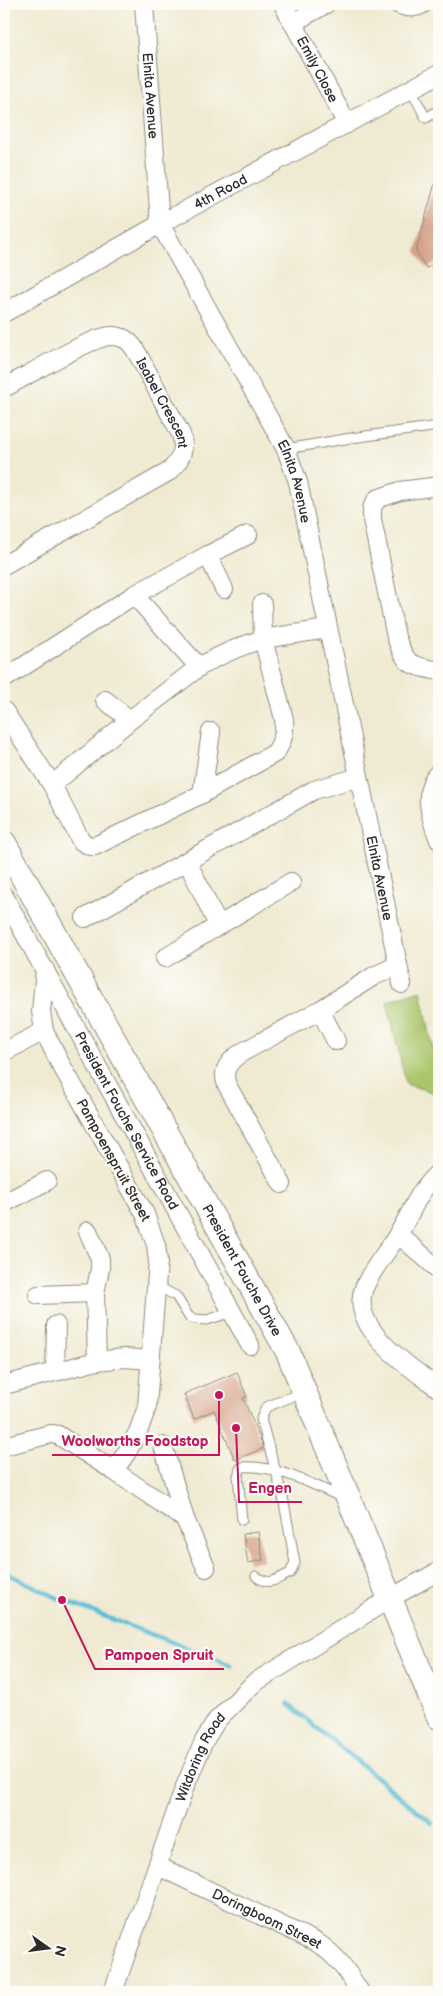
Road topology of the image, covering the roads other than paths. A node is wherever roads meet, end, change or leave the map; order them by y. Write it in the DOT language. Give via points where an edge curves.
graph roads {
  1 [pos="144,4"];
  2 [pos="283,4"];
  3 [pos="326,4"];
  4 [pos="398,4"];
  5 [pos="424,4"];
  6 [pos="294,22"];
  7 [pos="439,74"];
  8 [pos="411,90"];
  9 [pos="439,110"];
  10 [pos="342,116"];
  11 [pos="160,224"];
  12 [pos="4,313"];
  13 [pos="4,388"];
  14 [pos="439,426"];
  15 [pos="286,449"];
  16 [pos="439,486"];
  17 [pos="248,535"];
  18 [pos="208,555"];
  19 [pos="4,565"];
  20 [pos="224,588"];
  21 [pos="134,595"];
  22 [pos="262,604"];
  23 [pos="328,629"];
  24 [pos="264,638"];
  25 [pos="198,668"];
  26 [pos="439,671"];
  27 [pos="4,678"];
  28 [pos="105,700"];
  29 [pos="4,711"];
  30 [pos="130,720"];
  31 [pos="211,732"];
  32 [pos="439,772"];
  33 [pos="359,777"];
  34 [pos="52,785"];
  35 [pos="202,794"];
  36 [pos="439,840"];
  37 [pos="4,843"];
  38 [pos="187,861"];
  39 [pos="291,882"];
  40 [pos="4,896"];
  41 [pos="85,918"];
  42 [pos="218,925"];
  43 [pos="166,958"];
  44 [pos="398,965"];
  45 [pos="45,970"];
  46 [pos="402,984"];
  47 [pos="320,1010"];
  48 [pos="44,1031"];
  49 [pos="336,1041"];
  50 [pos="4,1052"];
  51 [pos="439,1172"];
  52 [pos="47,1182"];
  53 [pos="282,1184"];
  54 [pos="4,1204"];
  55 [pos="88,1231"];
  56 [pos="398,1234"];
  57 [pos="439,1270"];
  58 [pos="155,1285"];
  59 [pos="95,1293"];
  60 [pos="38,1295"];
  61 [pos="232,1312"];
  62 [pos="56,1325"];
  63 [pos="250,1345"];
  64 [pos="150,1360"];
  65 [pos="97,1361"];
  66 [pos="55,1371"];
  67 [pos="4,1385"];
  68 [pos="439,1389"];
  69 [pos="304,1392"];
  70 [pos="4,1446"];
  71 [pos="163,1446"];
  72 [pos="114,1471"];
  73 [pos="277,1472"];
  74 [pos="350,1502"];
  75 [pos="185,1519"];
  76 [pos="242,1520"];
  77 [pos="206,1568"];
  78 [pos="439,1571"];
  79 [pos="256,1576"];
  80 [pos="390,1599"];
  81 [pos="439,1717"];
  82 [pos="158,1866"];
  83 [pos="113,1992"];
  84 [pos="360,1992"];
  1 -- 11 [label="street, Elnita Avenue"];
  2 -- 6 [label="street, Emily Close"];
  3 -- 6 [label="street"];
  4 -- 5 [label="street" via="407,8"];
  6 -- 10 [label="street, Emily Close"];
  7 -- 8 [label="street, 4th Road"];
  8 -- 9 [label="lane" via="426,118"];
  8 -- 10 [label="street, 4th Road"];
  10 -- 11 [label="street, 4th Road"];
  11 -- 12 [label="street, 4th Road"];
  11 -- 15 [label="street, Elnita Avenue"];
  13 -- 19 [label="street, Isabel Crescent" via="99,338 119,337 131,342 184,443 180,458 170,471"];
  14 -- 15 [label="lane"];
  15 -- 23 [label="street, Elnita Avenue" via="298,482"];
  16 -- 26 [label="street" via="384,496 377,499 372,508 402,654 412,666"];
  17 -- 18 [label="street"];
  18 -- 20 [label="street"];
  18 -- 21 [label="street"];
  21 -- 25 [label="street"];
  21 -- 27 [label="street"];
  22 -- 24 [label="street"];
  23 -- 24 [label="street"];
  23 -- 33 [label="street, Elnita Avenue"];
  24 -- 25 [label="street"];
  24 -- 35 [label="street" via="284,719 282,741 275,753"];
  25 -- 30 [label="street"];
  28 -- 30 [label="street"];
  29 -- 34 [label="street"];
  30 -- 34 [label="street"];
  31 -- 35 [label="street"];
  32 -- 36 [label="street" via="428,795"];
  33 -- 38 [label="street" via="314,790"];
  33 -- 44 [label="street, Elnita Avenue"];
  34 -- 35 [label="street" via="81,841 90,846"];
  37 -- 69 [label="street, President Fouche Drive" via="272,1321"];
  38 -- 41 [label="street"];
  38 -- 42 [label="street"];
  39 -- 42 [label="street"];
  40 -- 45 [label="street, President Fouche Service Road"];
  42 -- 43 [label="street"];
  44 -- 46 [label="street, Elnita Avenue"];
  44 -- 47 [label="street"];
  45 -- 48 [label="street, Pampoenspruit Street" via="41,1010"];
  45 -- 61 [label="street, President Fouche Service Road"];
  47 -- 49 [label="street"];
  47 -- 53 [label="street" via="241,1053 224,1072 227,1085"];
  48 -- 50 [label="street"];
  48 -- 58 [label="street, Pampoenspruit Street" via="145,1214 156,1245"];
  51 -- 56 [label="street" via="426,1183"];
  52 -- 54 [label="street"];
  55 -- 59 [label="street" via="100,1259"];
  56 -- 57 [label="street"];
  56 -- 68 [label="street" via="365,1286 363,1312 378,1340"];
  58 -- 61 [label="lane" via="176,1296 194,1319 207,1320"];
  58 -- 64 [label="street, Pampoenspruit Street"];
  59 -- 60 [label="street"];
  59 -- 65 [label="street"];
  61 -- 63 [label="street, President Fouche Service Road"];
  62 -- 66 [label="street"];
  64 -- 65 [label="street"];
  64 -- 72 [label="street, Pampoenspruit Street" via="144,1417 128,1452"];
  65 -- 66 [label="street"];
  66 -- 67 [label="street"];
  69 -- 73 [label="lane" via="266,1407 263,1413 261,1419"];
  69 -- 74 [label="street, President Fouche Drive"];
  70 -- 72 [label="street" via="58,1435"];
  71 -- 75 [label="street"];
  72 -- 75 [label="street"];
  73 -- 74 [label="lane"];
  73 -- 76 [label="lane" via="240,1469"];
  73 -- 79 [label="lane" via="294,1564 290,1573 270,1582"];
  74 -- 80 [label="street, President Fouche Drive"];
  75 -- 77 [label="street"];
  78 -- 80 [label="street, Witdoring Road"];
  80 -- 81 [label="street, President Fouche Drive"];
  80 -- 82 [label="street, Witdoring Road" via="254,1683 217,1720 204,1741 184,1790"];
  82 -- 83 [label="street, Witdoring Road"];
  82 -- 84 [label="street, Doringboom Street" via="316,1942 344,1966"];
}
